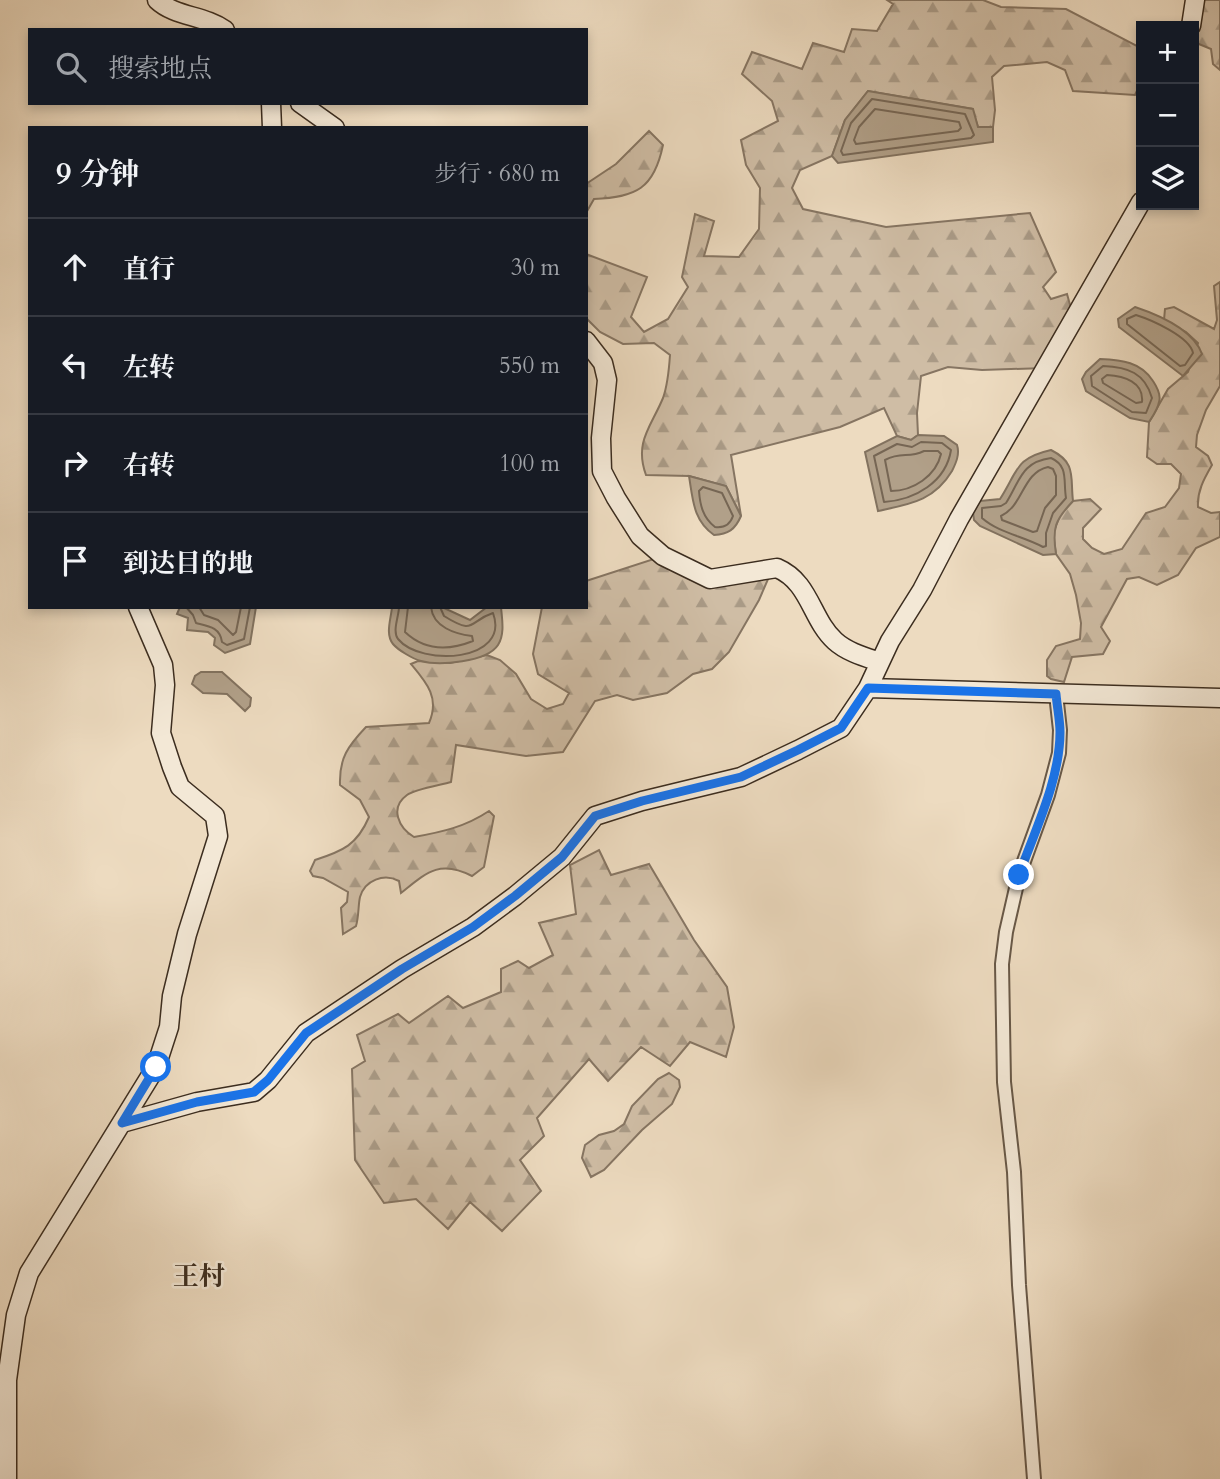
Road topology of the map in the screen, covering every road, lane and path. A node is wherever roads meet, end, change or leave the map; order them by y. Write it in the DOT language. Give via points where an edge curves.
graph roads {
  1 [pos="157,0"];
  2 [pos="1195,0"];
  3 [pos="1192,21"];
  4 [pos="222,28"];
  5 [pos="271,105"];
  6 [pos="303,105"];
  7 [pos="272,126"];
  8 [pos="332,126"];
  9 [pos="1136,210"];
  10 [pos="588,344"];
  11 [pos="139,609"];
  12 [pos="880,662"];
  13 [pos="868,688"];
  14 [pos="1056,694"];
  15 [pos="1220,698"];
  16 [pos="122,1123"];
  17 [pos="6,1479"];
  18 [pos="1034,1479"];
  1 -- 4 [label="street"];
  2 -- 3 [label="street"];
  5 -- 7 [label="street"];
  6 -- 8 [label="street"];
  9 -- 12 [label="street"];
  10 -- 12 [label="street" via="603,363 607,380 603,471 640,536 663,556 710,579 777,568 785,572 835,641"];
  11 -- 16 [label="street" via="163,665 162,733 172,767 180,787 215,816 218,836 187,934 169,1027 156,1067"];
  12 -- 13 [label="street"];
  13 -- 14 [label="street"];
  13 -- 16 [label="street" via="841,728 741,777 595,816 562,857 515,896 306,1033 254,1092"];
  14 -- 15 [label="street"];
  14 -- 18 [label="street" via="1059,752 1019,875 1002,964 1004,1082"];
  16 -- 17 [label="street" via="26,1283 16,1315 7,1380"];
}
